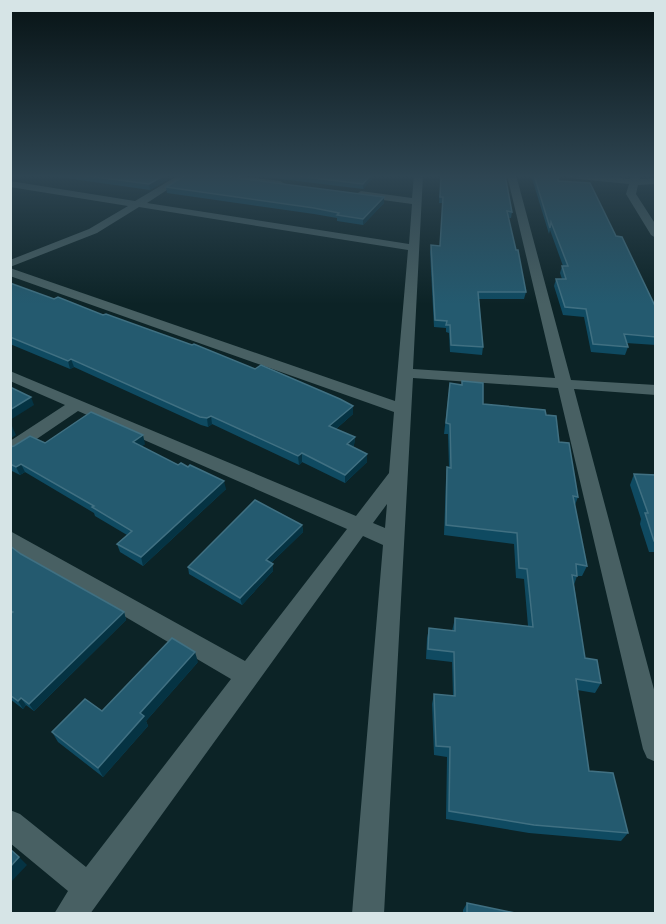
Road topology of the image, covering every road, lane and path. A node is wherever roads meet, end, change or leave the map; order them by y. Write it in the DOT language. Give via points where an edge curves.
graph roads {
  1 [pos="114,218"];
  2 [pos="225,218"];
  3 [pos="416,218"];
  4 [pos="523,218"];
  5 [pos="645,218"];
  6 [pos="656,236"];
  7 [pos="414,248"];
  8 [pos="10,264"];
  9 [pos="10,272"];
  10 [pos="406,373"];
  11 [pos="10,375"];
  12 [pos="564,384"];
  13 [pos="656,390"];
  14 [pos="77,404"];
  15 [pos="403,409"];
  16 [pos="10,449"];
  17 [pos="399,476"];
  18 [pos="360,526"];
  19 [pos="10,538"];
  20 [pos="394,541"];
  21 [pos="249,676"];
  22 [pos="656,749"];
  23 [pos="10,824"];
  24 [pos="89,889"];
  25 [pos="70,914"];
  26 [pos="368,914"];
  1 -- 8 [label="street" via="93,231"];
  2 -- 7 [label="street"];
  3 -- 7 [label="street"];
  4 -- 12 [label="street"];
  5 -- 6 [label="street"];
  7 -- 10 [label="street"];
  9 -- 15 [label="street"];
  10 -- 12 [label="street"];
  10 -- 15 [label="street"];
  11 -- 14 [label="street"];
  12 -- 13 [label="street"];
  12 -- 22 [label="street"];
  14 -- 16 [label="street"];
  14 -- 18 [label="street"];
  15 -- 17 [label="street"];
  17 -- 18 [label="street"];
  17 -- 20 [label="street"];
  18 -- 20 [label="street"];
  18 -- 21 [label="street"];
  19 -- 21 [label="street"];
  20 -- 26 [label="street"];
  21 -- 24 [label="street"];
  23 -- 24 [label="street"];
  24 -- 25 [label="street"];
}
